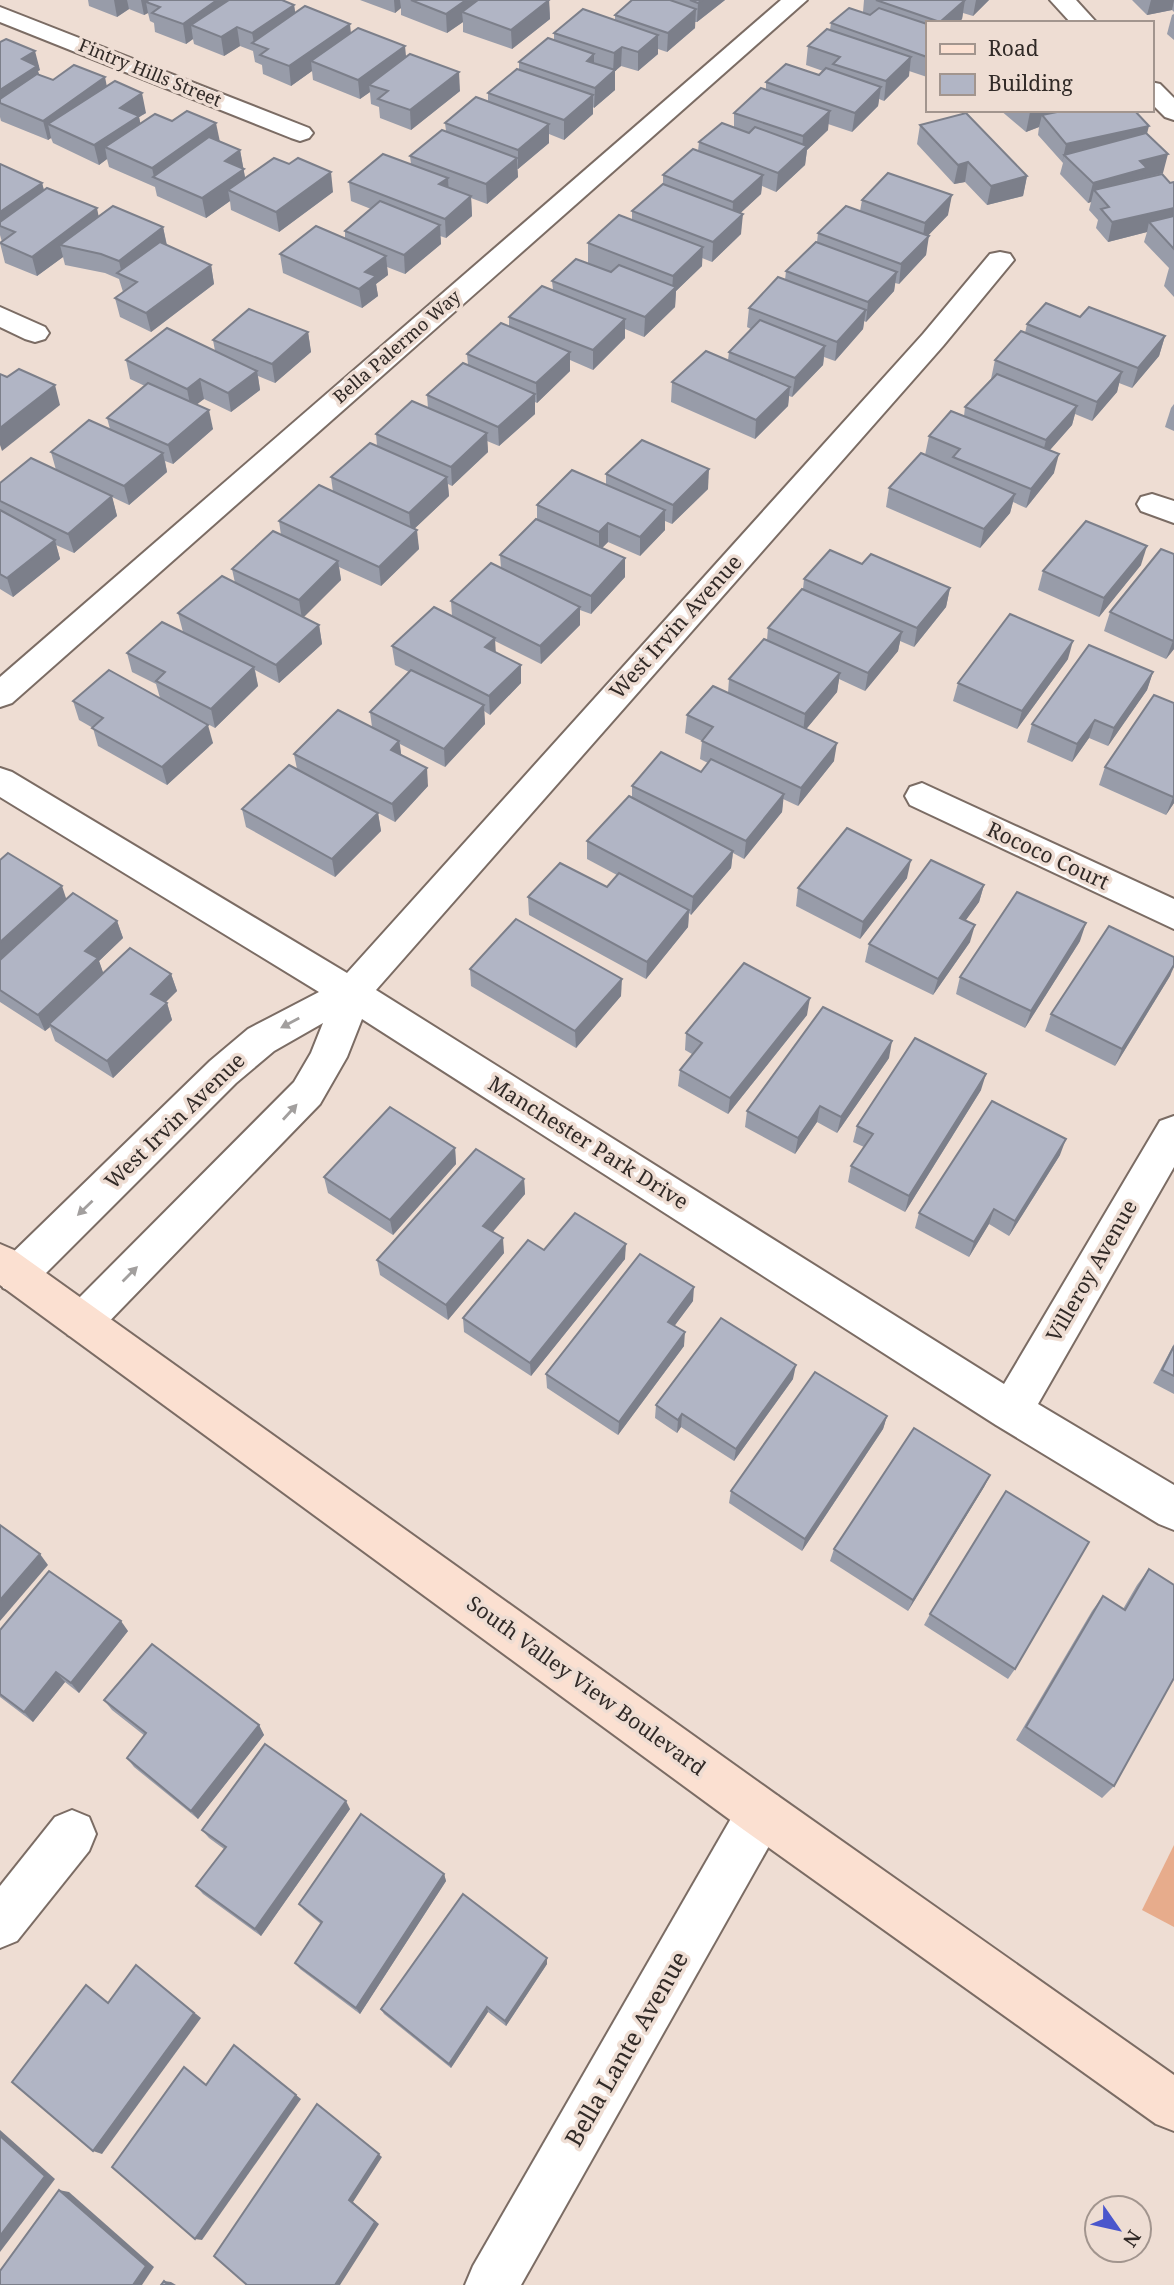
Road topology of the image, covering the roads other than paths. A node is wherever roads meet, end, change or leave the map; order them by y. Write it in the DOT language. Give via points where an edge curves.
graph roads {
  1 [pos="795,0"];
  2 [pos="1062,0"];
  3 [pos="0,14"];
  4 [pos="1083,21"];
  5 [pos="1153,91"];
  6 [pos="1174,112"];
  7 [pos="300,133"];
  8 [pos="1000,260"];
  9 [pos="0,316"];
  10 [pos="35,333"];
  11 [pos="0,695"];
  12 [pos="0,781"];
  13 [pos="922,796"];
  14 [pos="1174,915"];
  15 [pos="351,993"];
  16 [pos="1174,1132"];
  17 [pos="8,1268"];
  18 [pos="82,1322"];
  19 [pos="1011,1410"];
  20 [pos="1174,1509"];
  21 [pos="761,1813"];
  22 [pos="72,1833"];
  23 [pos="0,1924"];
  24 [pos="1174,2106"];
  25 [pos="492,2285"];
  1 -- 11 [label="street, Bella Palermo Way"];
  2 -- 4 [label="street"];
  3 -- 7 [label="street, Fintry Hills Street"];
  5 -- 6 [label="street"];
  8 -- 15 [label="street, West Irvin Avenue"];
  9 -- 10 [label="street"];
  12 -- 15 [label="street, Manchester Park Drive"];
  13 -- 14 [label="street, Rococo Court"];
  15 -- 17 [label="street, West Irvin Avenue, one-way" via="261,1040"];
  18 -- 15 [label="street, West Irvin Avenue, one-way" via="307,1093 338,1041"];
  15 -- 19 [label="street, Manchester Park Drive"];
  16 -- 19 [label="street, Villeroy Avenue"];
  17 -- 18 [label="main road, South Valley View Boulevard"];
  18 -- 21 [label="main road, South Valley View Boulevard"];
  19 -- 20 [label="street, Manchester Park Drive"];
  21 -- 24 [label="main road, South Valley View Boulevard"];
  21 -- 25 [label="street, Bella Lante Avenue"];
  22 -- 23 [label="street"];
}
